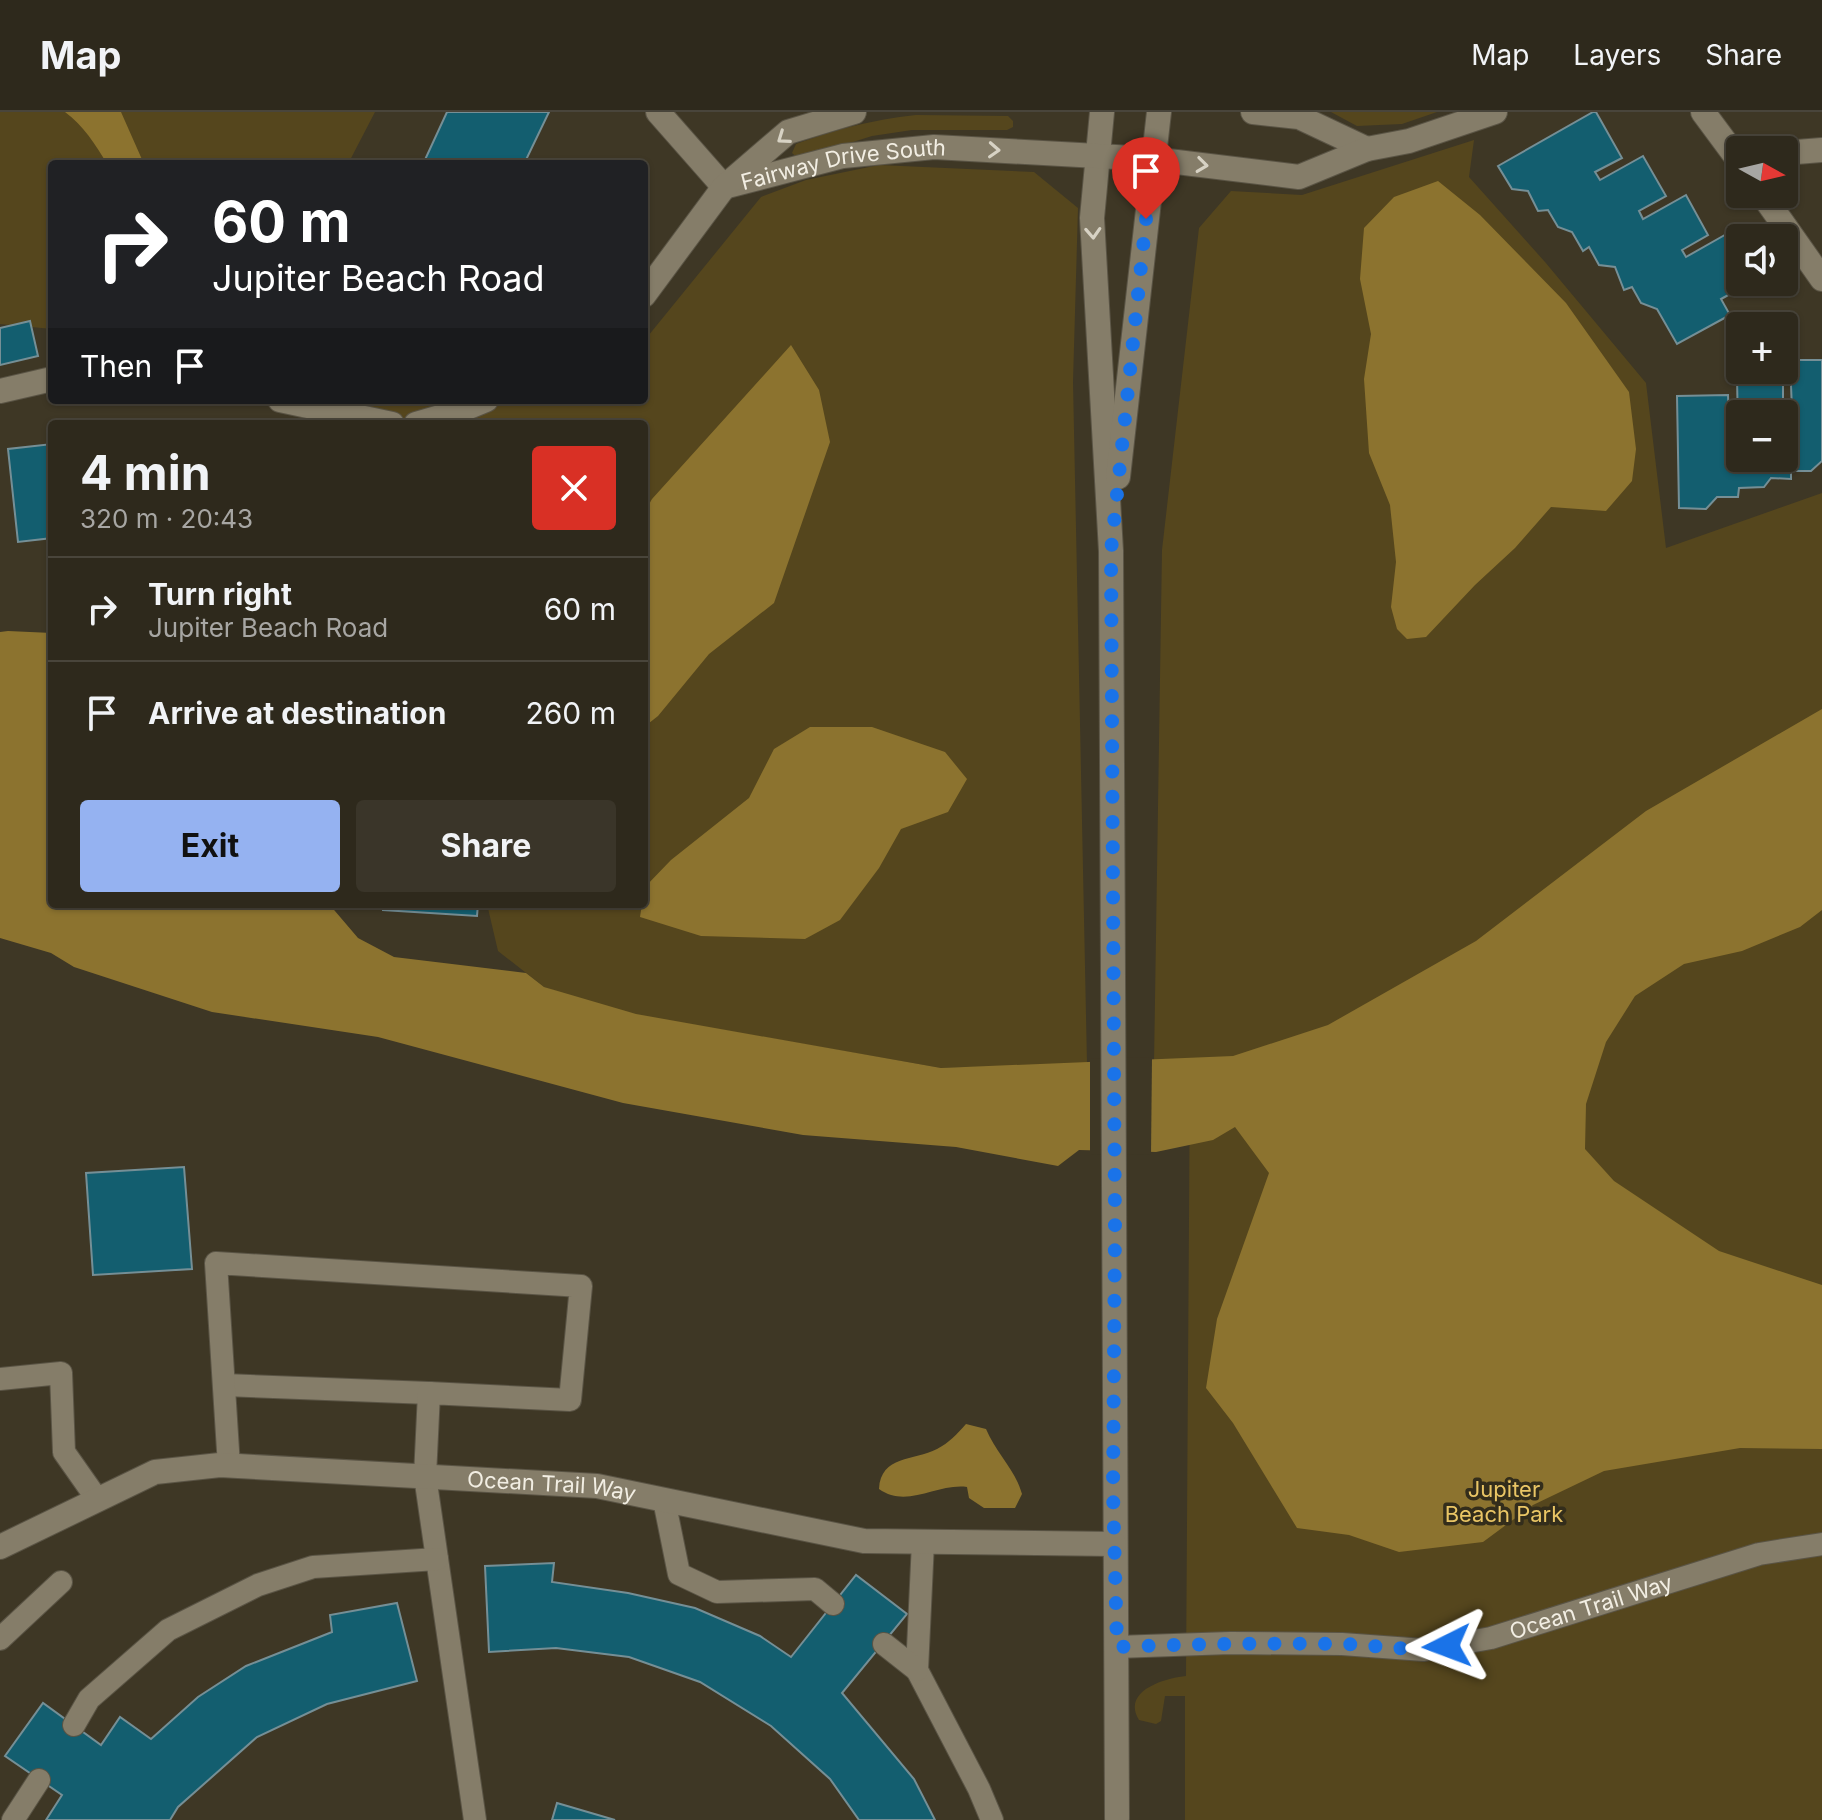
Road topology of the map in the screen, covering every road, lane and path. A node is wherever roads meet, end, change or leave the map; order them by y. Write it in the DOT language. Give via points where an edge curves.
graph roads {
  1 [pos="658,112"];
  2 [pos="854,112"];
  3 [pos="1102,112"];
  4 [pos="1159,112"];
  5 [pos="1253,112"];
  6 [pos="1495,112"];
  7 [pos="1703,112"];
  8 [pos="1726,142"];
  9 [pos="1367,149"];
  10 [pos="1822,150"];
  11 [pos="1798,152"];
  12 [pos="1097,155"];
  13 [pos="1152,159"];
  14 [pos="724,187"];
  15 [pos="1772,208"];
  16 [pos="1822,279"];
  17 [pos="648,290"];
  18 [pos="48,380"];
  19 [pos="0,391"];
  20 [pos="299,404"];
  21 [pos="476,404"];
  22 [pos="373,420"];
  23 [pos="430,420"];
  24 [pos="1111,551"];
  25 [pos="0,1379"];
  26 [pos="225,1385"];
  27 [pos="429,1393"];
  28 [pos="229,1466"];
  29 [pos="425,1476"];
  30 [pos="97,1499"];
  31 [pos="664,1500"];
  32 [pos="923,1542"];
  33 [pos="1114,1544"];
  34 [pos="1822,1544"];
  35 [pos="0,1547"];
  36 [pos="437,1559"];
  37 [pos="61,1582"];
  38 [pos="833,1604"];
  39 [pos="0,1639"];
  40 [pos="884,1644"];
  41 [pos="1117,1647"];
  42 [pos="917,1670"];
  43 [pos="74,1725"];
  44 [pos="39,1780"];
  45 [pos="0,1806"];
  46 [pos="1117,1818"];
  47 [pos="11,1820"];
  48 [pos="475,1820"];
  49 [pos="992,1820"];
  1 -- 14 [label="street"];
  2 -- 14 [label="street, one-way" via="788,132"];
  3 -- 12 [label="street"];
  4 -- 13 [label="street"];
  5 -- 9 [label="street" via="1299,117"];
  6 -- 9 [label="street, Fairway Drive South"];
  7 -- 8 [label="street"];
  13 -- 9 [label="street, Fairway Drive South, one-way" via="1299,177"];
  10 -- 11 [label="street"];
  12 -- 13 [label="street, Fairway Drive South"];
  14 -- 12 [label="street, Fairway Drive South, one-way" via="843,156 934,147"];
  12 -- 24 [label="street, one-way" via="1092,218"];
  13 -- 24 [label="street"];
  14 -- 17 [label="street, Fairway Drive South"];
  15 -- 16 [label="street"];
  18 -- 19 [label="street"];
  20 -- 22 [label="street"];
  21 -- 23 [label="street"];
  24 -- 33 [label="street"];
  25 -- 30 [label="lane" via="61,1373 64,1452"];
  26 -- 27 [label="lane"];
  26 -- 27 [label="lane" via="216,1263 581,1286 570,1400"];
  26 -- 28 [label="lane"];
  27 -- 29 [label="lane"];
  28 -- 29 [label="street, Ocean Trail Way"];
  28 -- 30 [label="street, Ocean Trail Way" via="155,1472"];
  29 -- 31 [label="street, Ocean Trail Way" via="597,1486"];
  29 -- 36 [label="lane"];
  30 -- 35 [label="street, Ocean Trail Way"];
  31 -- 32 [label="street, Ocean Trail Way" via="864,1541"];
  31 -- 38 [label="lane" via="679,1574 717,1592 815,1589"];
  32 -- 33 [label="street, Ocean Trail Way"];
  32 -- 42 [label="lane"];
  33 -- 41 [label="street"];
  34 -- 41 [label="lane, Ocean Trail Way" via="1769,1551 1491,1638 1424,1650 1342,1644"];
  36 -- 43 [label="lane" via="313,1567 258,1585 168,1630 89,1699"];
  36 -- 48 [label="lane"];
  37 -- 39 [label="lane"];
  40 -- 42 [label="lane"];
  41 -- 46 [label="street"];
  42 -- 49 [label="lane"];
  44 -- 47 [label="lane"];
  45 -- 47 [label="lane"];
}
